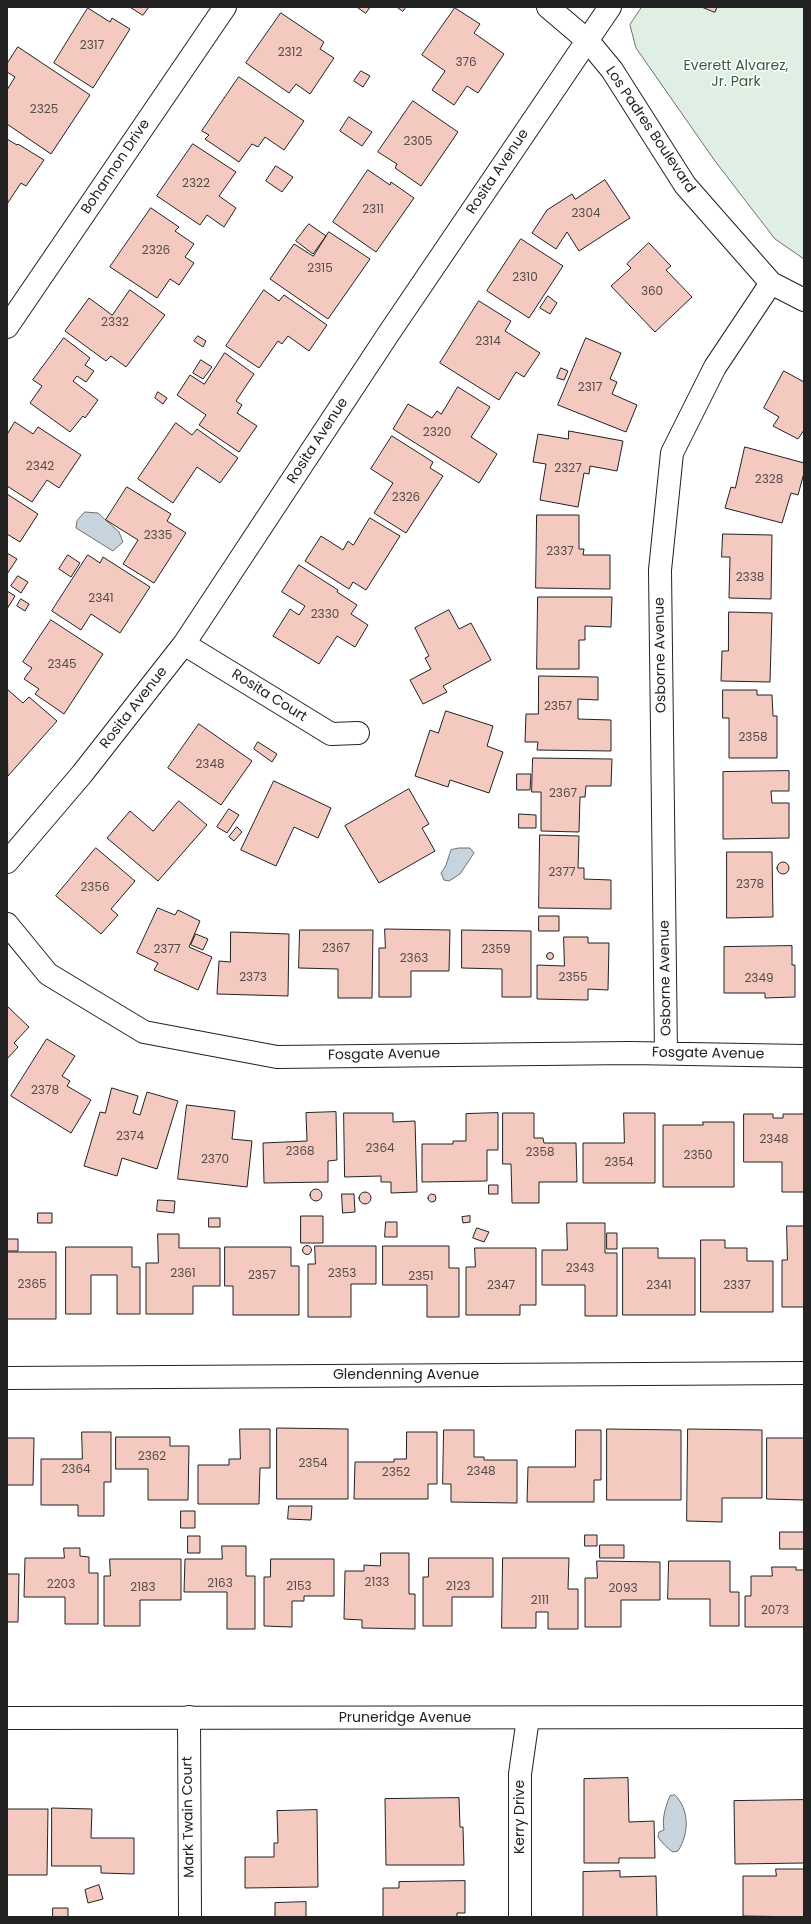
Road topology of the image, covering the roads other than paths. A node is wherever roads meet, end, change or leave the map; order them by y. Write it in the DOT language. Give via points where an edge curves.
graph roads {
  1 [pos="225,7"];
  2 [pos="548,7"];
  3 [pos="610,7"];
  4 [pos="588,41"];
  5 [pos="771,283"];
  6 [pos="804,300"];
  7 [pos="7,327"];
  8 [pos="184,644"];
  9 [pos="358,733"];
  10 [pos="7,862"];
  11 [pos="7,924"];
  12 [pos="666,1053"];
  13 [pos="804,1056"];
  14 [pos="804,1372"];
  15 [pos="7,1378"];
  16 [pos="188,1717"];
  17 [pos="804,1717"];
  18 [pos="7,1718"];
  19 [pos="528,1718"];
  20 [pos="190,1917"];
  21 [pos="520,1917"];
  1 -- 7 [label="street, Bohannon Drive"];
  2 -- 4 [label="street, Los Padres Boulevard"];
  3 -- 4 [label="street, Rosita Avenue"];
  4 -- 5 [label="street, Los Padres Boulevard" via="612,70 685,185"];
  4 -- 8 [label="street, Rosita Avenue" via="389,333"];
  5 -- 6 [label="street, Los Padres Boulevard"];
  5 -- 12 [label="street, Osborne Avenue" via="715,367 672,453 660,570"];
  8 -- 9 [label="street, Rosita Court" via="331,734"];
  8 -- 10 [label="street, Rosita Avenue" via="82,774"];
  11 -- 12 [label="street, Fosgate Avenue" via="48,974 144,1032 277,1057"];
  12 -- 13 [label="street, Fosgate Avenue"];
  14 -- 15 [label="street, Glendenning Avenue"];
  16 -- 18 [label="street, Pruneridge Avenue"];
  16 -- 19 [label="street, Pruneridge Avenue"];
  16 -- 20 [label="street, Mark Twain Court"];
  17 -- 19 [label="street, Pruneridge Avenue"];
  19 -- 21 [label="street, Kerry Drive" via="520,1774"];
}
